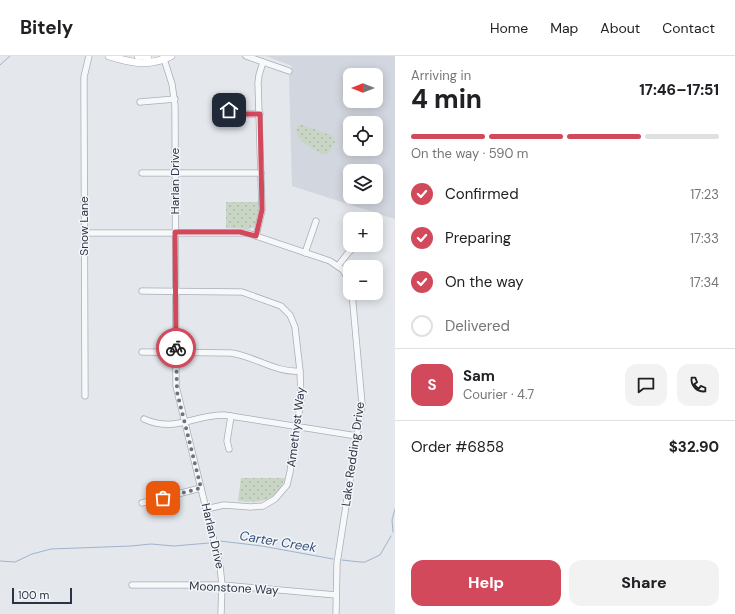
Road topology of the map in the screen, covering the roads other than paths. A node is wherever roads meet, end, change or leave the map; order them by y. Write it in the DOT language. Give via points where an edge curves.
graph roads {
  1 [pos="88,56"];
  2 [pos="110,56"];
  3 [pos="138,56"];
  4 [pos="148,56"];
  5 [pos="171,56"];
  6 [pos="246,56"];
  7 [pos="163,58"];
  8 [pos="264,62"];
  9 [pos="289,71"];
  10 [pos="175,99"];
  11 [pos="140,102"];
  12 [pos="229,110"];
  13 [pos="260,114"];
  14 [pos="142,173"];
  15 [pos="175,173"];
  16 [pos="261,173"];
  17 [pos="316,221"];
  18 [pos="175,232"];
  19 [pos="84,233"];
  20 [pos="256,236"];
  21 [pos="349,252"];
  22 [pos="305,253"];
  23 [pos="338,266"];
  24 [pos="343,271"];
  25 [pos="142,291"];
  26 [pos="175,291"];
  27 [pos="353,300"];
  28 [pos="142,352"];
  29 [pos="176,352"];
  30 [pos="300,371"];
  31 [pos="85,396"];
  32 [pos="231,416"];
  33 [pos="144,420"];
  34 [pos="185,423"];
  35 [pos="297,427"];
  36 [pos="357,436"];
  37 [pos="229,449"];
  38 [pos="201,488"];
  39 [pos="142,503"];
  40 [pos="206,508"];
  41 [pos="132,584"];
  42 [pos="222,585"];
  43 [pos="336,595"];
  44 [pos="221,614"];
  45 [pos="336,614"];
  1 -- 19 [label="street, Snow Lane" via="84,83"];
  2 -- 7 [label="main road" via="142,64"];
  3 -- 4 [label="main road"];
  5 -- 7 [label="main road"];
  6 -- 8 [label="street"];
  7 -- 10 [label="street, Harlan Drive"];
  8 -- 9 [label="street"];
  8 -- 13 [label="street" via="258,83"];
  10 -- 11 [label="street"];
  10 -- 15 [label="street, Harlan Drive"];
  12 -- 13 [label="street" via="240,114"];
  13 -- 16 [label="street"];
  14 -- 15 [label="street"];
  15 -- 16 [label="street"];
  15 -- 18 [label="street, Harlan Drive"];
  16 -- 20 [label="street" via="262,213"];
  17 -- 22 [label="street"];
  18 -- 19 [label="street"];
  18 -- 20 [label="street" via="240,232"];
  18 -- 26 [label="street, Harlan Drive"];
  19 -- 31 [label="street, Snow Lane"];
  20 -- 22 [label="street"];
  21 -- 23 [label="street"];
  22 -- 23 [label="street"];
  23 -- 24 [label="street"];
  25 -- 26 [label="street, Amethyst Way"];
  26 -- 29 [label="street, Harlan Drive"];
  26 -- 30 [label="street, Amethyst Way" via="239,291 280,306 290,315 295,327"];
  27 -- 36 [label="street, Lake Redding Drive" via="362,402"];
  28 -- 29 [label="street"];
  29 -- 30 [label="street" via="236,353 281,369"];
  29 -- 34 [label="street, Harlan Drive" via="176,389"];
  30 -- 35 [label="street, Amethyst Way" via="302,399"];
  32 -- 34 [label="street" via="218,415"];
  32 -- 35 [label="street"];
  32 -- 37 [label="street" via="227,441"];
  33 -- 34 [label="street" via="164,426"];
  34 -- 38 [label="street, Harlan Drive"];
  35 -- 36 [label="street"];
  35 -- 40 [label="street, Amethyst Way" via="289,480 284,491 276,499 255,507 224,505"];
  36 -- 43 [label="street, Lake Redding Drive" via="337,563"];
  38 -- 39 [label="street"];
  38 -- 40 [label="street, Harlan Drive"];
  40 -- 42 [label="street, Harlan Drive" via="221,570"];
  41 -- 42 [label="street, Moonstone Way"];
  42 -- 43 [label="street, Moonstone Way"];
  42 -- 44 [label="street, Harlan Drive"];
  43 -- 45 [label="street, Lake Redding Drive"];
}
